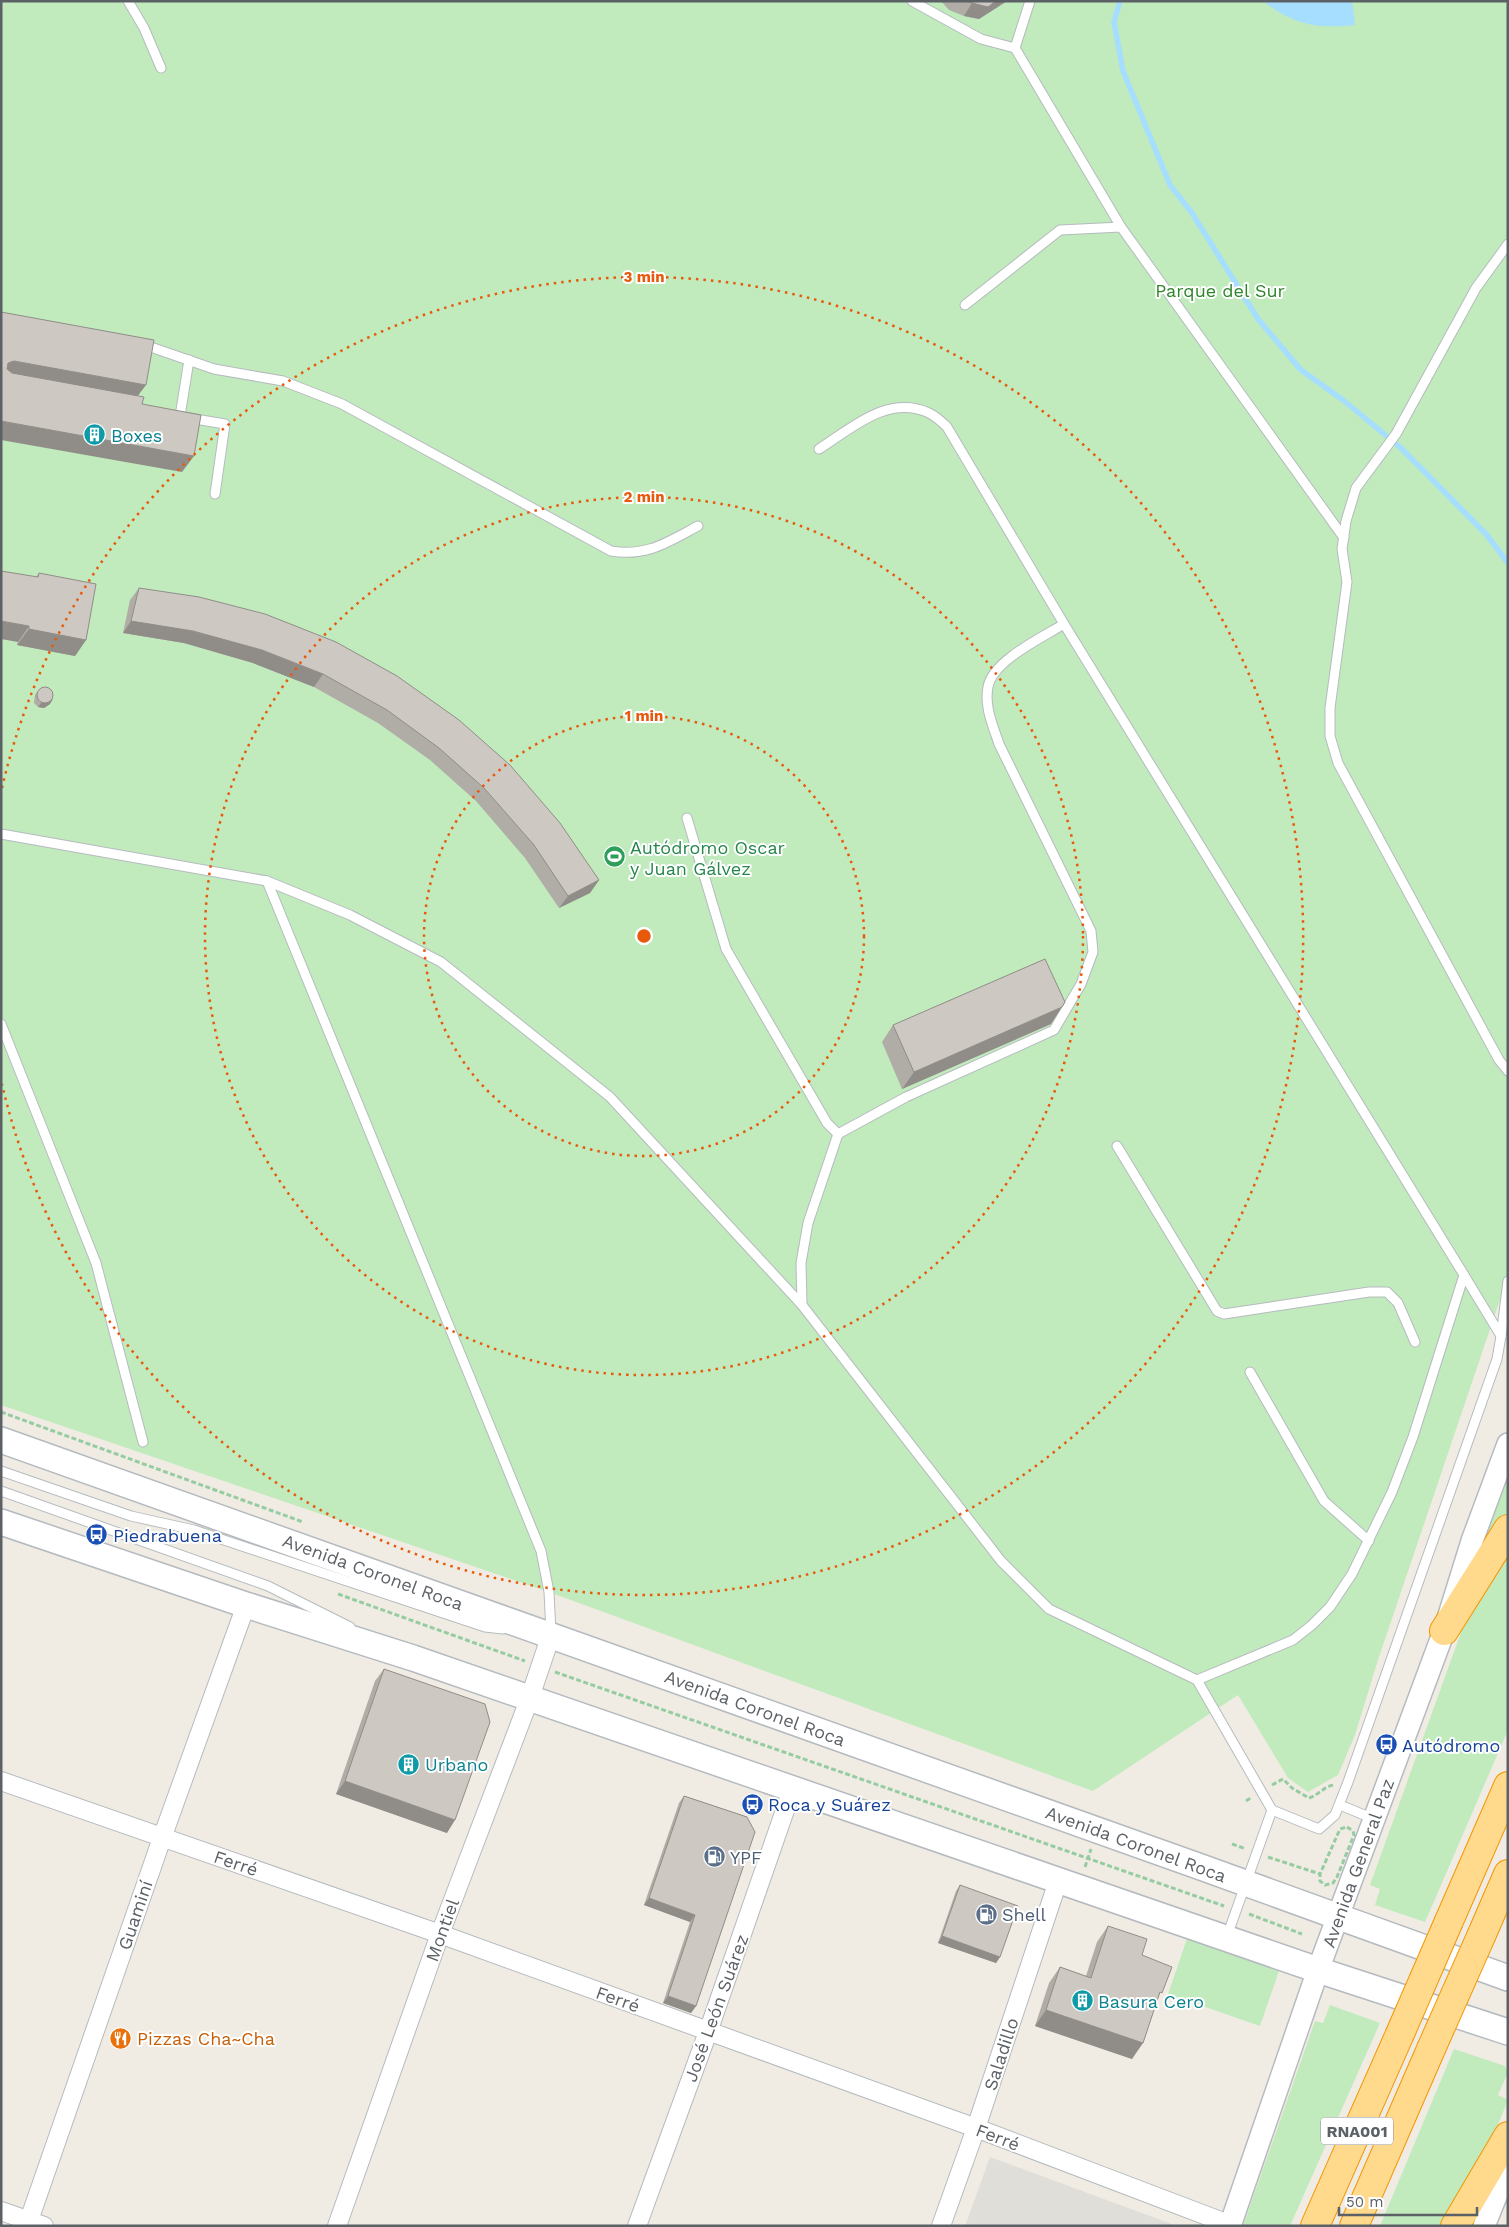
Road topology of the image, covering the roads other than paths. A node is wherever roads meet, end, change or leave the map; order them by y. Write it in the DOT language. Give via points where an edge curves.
graph roads {
  1 [pos="128,1"];
  2 [pos="912,1"];
  3 [pos="1030,1"];
  4 [pos="1015,48"];
  5 [pos="161,68"];
  6 [pos="1121,226"];
  7 [pos="1508,244"];
  8 [pos="965,306"];
  9 [pos="133,342"];
  10 [pos="189,360"];
  11 [pos="819,449"];
  12 [pos="215,494"];
  13 [pos="698,526"];
  14 [pos="1344,538"];
  15 [pos="1064,624"];
  16 [pos="687,818"];
  17 [pos="1,834"];
  18 [pos="266,881"];
  19 [pos="1,1024"];
  20 [pos="1508,1071"];
  21 [pos="838,1134"];
  22 [pos="1117,1146"];
  23 [pos="1464,1275"];
  24 [pos="1508,1281"];
  25 [pos="802,1305"];
  26 [pos="1504,1331"];
  27 [pos="1415,1342"];
  28 [pos="1250,1372"];
  29 [pos="1,1440"];
  30 [pos="144,1442"];
  31 [pos="1508,1444"];
  32 [pos="1,1471"];
  33 [pos="1,1491"];
  34 [pos="1,1522"];
  35 [pos="1508,1529"];
  36 [pos="1369,1541"];
  37 [pos="246,1605"];
  38 [pos="1444,1631"];
  39 [pos="551,1635"];
  40 [pos="413,1658"];
  41 [pos="1197,1680"];
  42 [pos="529,1700"];
  43 [pos="1,1781"];
  44 [pos="1508,1786"];
  45 [pos="792,1790"];
  46 [pos="1340,1805"];
  47 [pos="1272,1810"];
  48 [pos="1374,1819"];
  49 [pos="162,1838"];
  50 [pos="1508,1874"];
  51 [pos="1246,1883"];
  52 [pos="1068,1885"];
  53 [pos="1338,1917"];
  54 [pos="440,1934"];
  55 [pos="1226,1938"];
  56 [pos="1318,1970"];
  57 [pos="1508,1978"];
  58 [pos="708,2032"];
  59 [pos="1508,2032"];
  60 [pos="976,2128"];
  61 [pos="1508,2136"];
  62 [pos="1508,2159"];
  63 [pos="1504,2186"];
  64 [pos="1,2211"];
  65 [pos="33,2224"];
  66 [pos="1231,2225"];
  67 [pos="337,2226"];
  68 [pos="637,2226"];
  69 [pos="941,2226"];
  70 [pos="1314,2226"];
  71 [pos="1354,2226"];
  72 [pos="1455,2226"];
  73 [pos="1484,2226"];
  1 -- 5 [label="lane"];
  2 -- 4 [label="lane" via="981,40"];
  3 -- 4 [label="lane"];
  4 -- 6 [label="lane"];
  6 -- 8 [label="lane" via="1060,230"];
  6 -- 14 [label="lane"];
  7 -- 14 [label="lane" via="1476,288 1396,434 1356,488"];
  9 -- 10 [label="lane"];
  10 -- 12 [label="lane" via="176,416 225,424"];
  10 -- 13 [label="lane" via="214,369 283,381 342,404 611,551 629,554 648,551"];
  11 -- 15 [label="lane" via="876,413 892,407 910,406 930,413 948,426"];
  14 -- 20 [label="lane" via="1342,549 1347,582 1330,708 1330,736 1335,754 1499,1060"];
  15 -- 21 [label="lane" via="998,669 988,686 989,714 999,744 1090,931 1093,952 1081,984 1054,1030 906,1097"];
  15 -- 23 [label="lane"];
  16 -- 21 [label="lane" via="726,949 827,1123"];
  17 -- 18 [label="lane"];
  18 -- 25 [label="lane" via="350,915 441,962 610,1097"];
  18 -- 39 [label="lane" via="541,1551 549,1592"];
  19 -- 30 [label="lane" via="96,1263"];
  21 -- 25 [label="lane" via="808,1223 801,1263"];
  22 -- 27 [label="lane" via="1217,1310 1224,1314 1387,1292 1398,1303"];
  23 -- 26 [label="lane"];
  23 -- 36 [label="lane" via="1413,1437"];
  24 -- 26 [label="lane"];
  25 -- 41 [label="lane" via="1001,1561 1049,1609"];
  26 -- 46 [label="lane" via="1497,1359"];
  28 -- 36 [label="lane" via="1324,1501"];
  29 -- 39 [label="main road, Avenida Coronel Roca"];
  31 -- 38 [label="street, Avenida General Paz" via="1472,1541"];
  32 -- 39 [label="lane" via="132,1516 194,1530 486,1627"];
  33 -- 40 [label="lane" via="268,1586"];
  34 -- 37 [label="main road"];
  35 -- 38 [label="highway"];
  36 -- 41 [label="lane" via="1330,1607 1312,1625 1293,1640"];
  37 -- 40 [label="main road"];
  37 -- 49 [label="street, Guaminí"];
  38 -- 48 [label="street, Avenida General Paz"];
  39 -- 42 [label="street, Montiel"];
  39 -- 51 [label="main road, Avenida Coronel Roca"];
  40 -- 42 [label="main road"];
  41 -- 47 [label="lane"];
  42 -- 45 [label="main road"];
  42 -- 54 [label="street, Montiel"];
  43 -- 49 [label="street, Ferré"];
  44 -- 70 [label="highway, RNA001, bridge"];
  45 -- 52 [label="main road"];
  45 -- 58 [label="street, José León Suárez"];
  46 -- 47 [label="lane" via="1335,1815 1319,1829"];
  46 -- 48 [label="lane"];
  47 -- 51 [label="lane"];
  48 -- 53 [label="street, Avenida General Paz"];
  49 -- 54 [label="street, Ferré"];
  49 -- 65 [label="street, Guaminí"];
  50 -- 71 [label="highway, RNA001, bridge"];
  51 -- 53 [label="main road, Avenida Coronel Roca"];
  51 -- 55 [label="lane"];
  52 -- 55 [label="main road"];
  52 -- 60 [label="street, Saladillo"];
  53 -- 56 [label="street, Avenida General Paz"];
  53 -- 57 [label="main road, Avenida Coronel Roca"];
  54 -- 58 [label="street, Ferré"];
  54 -- 67 [label="street, Montiel"];
  55 -- 56 [label="main road"];
  56 -- 59 [label="main road"];
  56 -- 66 [label="street, Avenida General Paz"];
  58 -- 60 [label="street, Ferré"];
  58 -- 68 [label="street, José León Suárez"];
  60 -- 66 [label="street, Ferré"];
  60 -- 69 [label="street, Saladillo"];
  61 -- 72 [label="highway"];
  62 -- 63 [label="street"];
  63 -- 73 [label="street"];
  64 -- 65 [label="street"];
}
